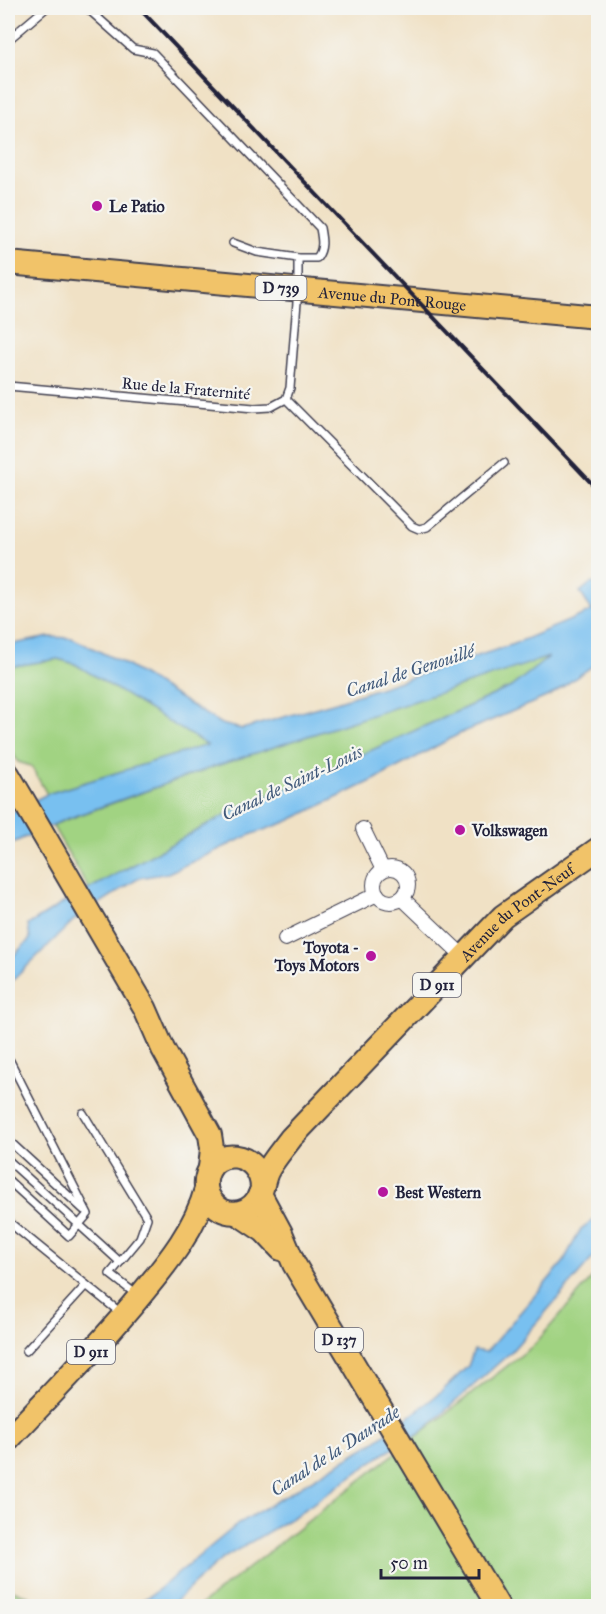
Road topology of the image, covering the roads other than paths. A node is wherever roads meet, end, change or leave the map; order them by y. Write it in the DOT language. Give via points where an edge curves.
graph roads {
  1 [pos="45,8"];
  2 [pos="87,8"];
  3 [pos="8,40"];
  4 [pos="233,243"];
  5 [pos="298,258"];
  6 [pos="8,263"];
  7 [pos="298,290"];
  8 [pos="598,317"];
  9 [pos="8,386"];
  10 [pos="286,399"];
  11 [pos="504,463"];
  12 [pos="8,774"];
  13 [pos="363,830"];
  14 [pos="598,849"];
  15 [pos="383,870"];
  16 [pos="377,894"];
  17 [pos="402,898"];
  18 [pos="285,939"];
  19 [pos="464,957"];
  20 [pos="145,1008"];
  21 [pos="8,1063"];
  22 [pos="83,1113"];
  23 [pos="291,1138"];
  24 [pos="8,1140"];
  25 [pos="242,1158"];
  26 [pos="8,1160"];
  27 [pos="208,1179"];
  28 [pos="8,1180"];
  29 [pos="261,1191"];
  30 [pos="232,1212"];
  31 [pos="88,1214"];
  32 [pos="8,1224"];
  33 [pos="78,1225"];
  34 [pos="170,1259"];
  35 [pos="120,1262"];
  36 [pos="294,1264"];
  37 [pos="86,1285"];
  38 [pos="139,1297"];
  39 [pos="124,1316"];
  40 [pos="26,1351"];
  41 [pos="8,1440"];
  42 [pos="498,1606"];
  1 -- 3 [label="lane"];
  2 -- 5 [label="lane" via="133,49 153,53 320,228 323,242 317,258"];
  4 -- 5 [label="lane" via="256,252"];
  5 -- 7 [label="lane"];
  6 -- 7 [label="main road, Avenue du Pont Rouge / D 739"];
  7 -- 8 [label="main road, Avenue du Pont Rouge / D 739"];
  7 -- 10 [label="lane"];
  9 -- 10 [label="lane, Rue de la Fraternité" via="254,408"];
  10 -- 11 [label="lane" via="419,529 427,527"];
  12 -- 20 [label="main road"];
  13 -- 15 [label="street"];
  14 -- 19 [label="main road, Avenue du Pont-Neuf / D 911" via="503,916"];
  15 -- 16 [label="street" via="375,878"];
  15 -- 17 [label="street" via="394,868 403,873 408,883"];
  16 -- 17 [label="street" via="391,902"];
  16 -- 18 [label="street"];
  17 -- 19 [label="street"];
  19 -- 23 [label="main road, Avenue du Pont-Neuf / D 911"];
  20 -- 25 [label="main road" via="183,1052"];
  20 -- 27 [label="main road" via="210,1135"];
  21 -- 31 [label="lane"];
  22 -- 35 [label="lane" via="147,1218 140,1238"];
  23 -- 25 [label="main road, D 911"];
  23 -- 29 [label="main road, D 911" via="267,1172"];
  24 -- 31 [label="lane"];
  25 -- 27 [label="main road" via="222,1159"];
  25 -- 29 [label="main road" via="259,1171"];
  26 -- 33 [label="lane"];
  27 -- 30 [label="main road" via="213,1204"];
  27 -- 34 [label="main road, D 911" via="202,1202"];
  28 -- 33 [label="lane" via="69,1236"];
  29 -- 30 [label="main road" via="251,1207"];
  29 -- 36 [label="main road, D 137"];
  30 -- 34 [label="main road, D 911" via="205,1228"];
  30 -- 36 [label="main road, D 137" via="264,1231"];
  31 -- 33 [label="lane"];
  32 -- 37 [label="lane"];
  33 -- 35 [label="lane"];
  34 -- 38 [label="main road, D 911"];
  35 -- 38 [label="lane" via="110,1274"];
  36 -- 42 [label="main road, D 137"];
  37 -- 39 [label="lane"];
  37 -- 40 [label="lane"];
  38 -- 39 [label="main road, D 911"];
  39 -- 41 [label="main road, D 911"];
}
